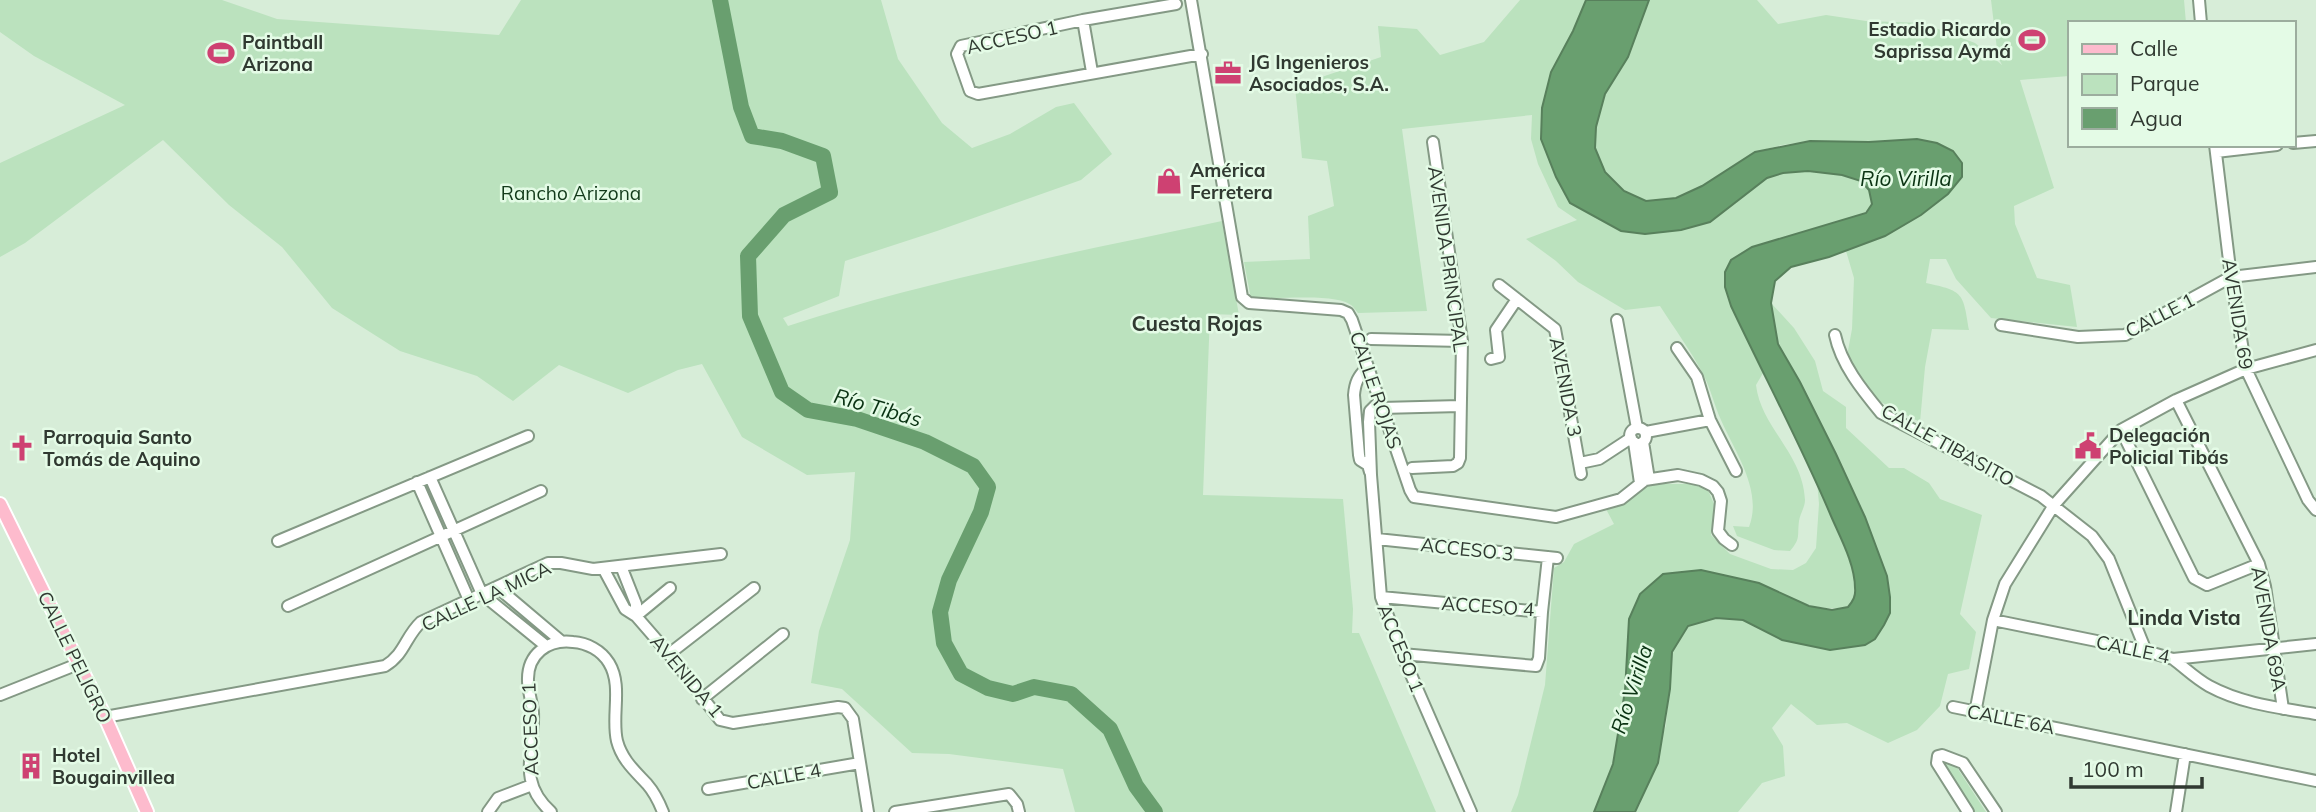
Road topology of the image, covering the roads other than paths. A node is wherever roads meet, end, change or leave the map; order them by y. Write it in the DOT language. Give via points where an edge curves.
graph roads {
  1 [pos="1191,0"];
  2 [pos="2199,0"];
  3 [pos="1175,4"];
  4 [pos="1083,20"];
  5 [pos="2201,21"];
  6 [pos="1202,54"];
  7 [pos="1092,72"];
  8 [pos="2316,141"];
  9 [pos="1433,142"];
  10 [pos="2295,144"];
  11 [pos="2246,147"];
  12 [pos="2216,149"];
  13 [pos="2316,267"];
  14 [pos="2231,277"];
  15 [pos="1499,285"];
  16 [pos="1517,299"];
  17 [pos="1617,320"];
  18 [pos="2001,325"];
  19 [pos="1835,335"];
  20 [pos="1371,339"];
  21 [pos="1462,341"];
  22 [pos="1677,348"];
  23 [pos="2316,350"];
  24 [pos="1490,359"];
  25 [pos="1367,368"];
  26 [pos="2246,369"];
  27 [pos="2176,400"];
  28 [pos="1460,405"];
  29 [pos="1377,407"];
  30 [pos="1355,413"];
  31 [pos="1710,420"];
  32 [pos="2121,430"];
  33 [pos="528,436"];
  34 [pos="1638,436"];
  35 [pos="1412,468"];
  36 [pos="1736,471"];
  37 [pos="1371,475"];
  38 [pos="430,477"];
  39 [pos="1645,481"];
  40 [pos="417,482"];
  41 [pos="541,491"];
  42 [pos="0,504"];
  43 [pos="2054,505"];
  44 [pos="2316,510"];
  45 [pos="453,530"];
  46 [pos="441,536"];
  47 [pos="1377,539"];
  48 [pos="278,541"];
  49 [pos="1732,545"];
  50 [pos="721,554"];
  51 [pos="1553,558"];
  52 [pos="2259,564"];
  53 [pos="621,566"];
  54 [pos="603,568"];
  55 [pos="497,587"];
  56 [pos="754,587"];
  57 [pos="670,588"];
  58 [pos="482,594"];
  59 [pos="1381,597"];
  60 [pos="469,600"];
  61 [pos="288,606"];
  62 [pos="1542,612"];
  63 [pos="636,616"];
  64 [pos="1993,620"];
  65 [pos="783,635"];
  66 [pos="561,641"];
  67 [pos="2316,643"];
  68 [pos="546,646"];
  69 [pos="2274,648"];
  70 [pos="2146,651"];
  71 [pos="669,654"];
  72 [pos="1402,654"];
  73 [pos="2174,659"];
  74 [pos="78,664"];
  75 [pos="0,695"];
  76 [pos="702,699"];
  77 [pos="1953,707"];
  78 [pos="2283,709"];
  79 [pos="1975,713"];
  80 [pos="2316,714"];
  81 [pos="105,718"];
  82 [pos="2185,754"];
  83 [pos="860,763"];
  84 [pos="2316,781"];
  85 [pos="532,785"];
  86 [pos="708,789"];
  87 [pos="147,812"];
  88 [pos="488,812"];
  89 [pos="551,812"];
  90 [pos="663,812"];
  91 [pos="868,812"];
  92 [pos="895,812"];
  93 [pos="1019,812"];
  94 [pos="1471,812"];
  95 [pos="1968,812"];
  96 [pos="1996,812"];
  97 [pos="2176,812"];
  1 -- 6 [label="street, CALLE ROJAS"];
  2 -- 5 [label="street"];
  3 -- 4 [label="street, ACCESO 1"];
  4 -- 7 [label="street"];
  4 -- 7 [label="street, ACCESO 1" via="961,47 957,54 975,93"];
  6 -- 7 [label="street, ACCESO 1"];
  6 -- 25 [label="street, CALLE ROJAS" via="1242,297 1249,303 1348,313"];
  8 -- 10 [label="street"];
  9 -- 21 [label="street, AVENIDA PRINCIPAL"];
  11 -- 12 [label="street"];
  12 -- 14 [label="street, AVENIDA 69"];
  13 -- 14 [label="street, CALLE 1"];
  14 -- 18 [label="street, CALLE 1" via="2125,335 2070,336"];
  14 -- 26 [label="street, AVENIDA 69"];
  15 -- 16 [label="street, AVENIDA 3"];
  16 -- 24 [label="street" via="1496,330 1499,357"];
  16 -- 34 [label="street, AVENIDA 3" via="1555,329 1581,469"];
  17 -- 34 [label="street"];
  19 -- 43 [label="street, CALLE TIBASITO" via="1839,352 1881,412"];
  20 -- 21 [label="street"];
  21 -- 28 [label="street, AVENIDA PRINCIPAL"];
  22 -- 31 [label="street" via="1697,377"];
  23 -- 26 [label="street"];
  25 -- 29 [label="street, CALLE ROJAS"];
  25 -- 30 [label="street" via="1354,386"];
  26 -- 27 [label="street"];
  26 -- 44 [label="street, AVENIDA 69"];
  27 -- 32 [label="street"];
  27 -- 52 [label="street, AVENIDA 69A"];
  28 -- 29 [label="street"];
  28 -- 35 [label="street, AVENIDA PRINCIPAL" via="1459,461 1453,466"];
  29 -- 30 [label="street"];
  29 -- 37 [label="street"];
  29 -- 39 [label="street, CALLE ROJAS" via="1410,490 1418,499 1556,517 1621,499"];
  30 -- 37 [label="street" via="1360,460"];
  31 -- 34 [label="street"];
  31 -- 36 [label="street"];
  32 -- 43 [label="street"];
  32 -- 52 [label="street" via="2194,578 2207,585"];
  33 -- 38 [label="street"];
  34 -- 39 [label="street"];
  37 -- 47 [label="street, ACCESO 1"];
  38 -- 40 [label="street"];
  38 -- 45 [label="street"];
  39 -- 49 [label="street, CALLE ROJAS" via="1678,475 1713,486 1721,501 1718,531"];
  40 -- 46 [label="street"];
  40 -- 48 [label="street"];
  41 -- 45 [label="street"];
  42 -- 74 [label="main road, CALLE PELIGRO"];
  43 -- 64 [label="street" via="2005,584"];
  43 -- 70 [label="street, CALLE TIBASITO" via="2092,536 2109,559"];
  45 -- 46 [label="street"];
  45 -- 58 [label="street"];
  46 -- 60 [label="street"];
  46 -- 61 [label="street"];
  47 -- 51 [label="street, ACCESO 3"];
  47 -- 59 [label="street, ACCESO 1"];
  50 -- 53 [label="street, CALLE LA MICA"];
  51 -- 62 [label="street, ACCESO 4"];
  52 -- 69 [label="street, AVENIDA 69A"];
  53 -- 54 [label="street, CALLE LA MICA"];
  53 -- 63 [label="street, AVENIDA 1"];
  54 -- 55 [label="street, CALLE LA MICA" via="548,563"];
  54 -- 63 [label="street, AVENIDA 1" via="625,609"];
  55 -- 58 [label="street, CALLE LA MICA"];
  55 -- 66 [label="street"];
  56 -- 71 [label="street"];
  57 -- 63 [label="street"];
  58 -- 60 [label="street, CALLE LA MICA"];
  58 -- 68 [label="street"];
  59 -- 62 [label="street, ACCESO 4"];
  59 -- 72 [label="street, ACCESO 1"];
  60 -- 81 [label="street, CALLE LA MICA" via="421,622 397,659 385,666"];
  62 -- 72 [label="street" via="1536,666"];
  63 -- 71 [label="street, AVENIDA 1"];
  64 -- 70 [label="street, CALLE 4"];
  64 -- 79 [label="street"];
  65 -- 76 [label="street"];
  66 -- 68 [label="street"];
  66 -- 90 [label="street" via="592,646 608,661 615,679 614,725 621,753 654,793"];
  67 -- 69 [label="street, CALLE 4"];
  68 -- 85 [label="street, ACCESO 1" via="534,656 528,677 533,712 528,768"];
  69 -- 73 [label="street, CALLE 4"];
  69 -- 78 [label="street, AVENIDA 69A"];
  70 -- 73 [label="street, CALLE 4"];
  71 -- 76 [label="street, AVENIDA 1"];
  72 -- 94 [label="street, ACCESO 1"];
  73 -- 78 [label="street" via="2208,686"];
  74 -- 75 [label="street"];
  74 -- 81 [label="main road, CALLE PELIGRO"];
  76 -- 83 [label="street, AVENIDA 1" via="720,720 733,723 845,708 853,719"];
  77 -- 79 [label="street, CALLE 6A"];
  78 -- 80 [label="street"];
  79 -- 82 [label="street, CALLE 6A"];
  81 -- 87 [label="main road, CALLE PELIGRO"];
  82 -- 84 [label="street, CALLE 6A"];
  82 -- 97 [label="street"];
  83 -- 86 [label="street, CALLE 4"];
  83 -- 91 [label="street, AVENIDA 1"];
  85 -- 88 [label="street" via="498,798"];
  85 -- 89 [label="street, ACCESO 1"];
  92 -- 93 [label="street" via="1009,794"];
  95 -- 96 [label="street" via="1937,763 1938,756 1963,762"];
}
